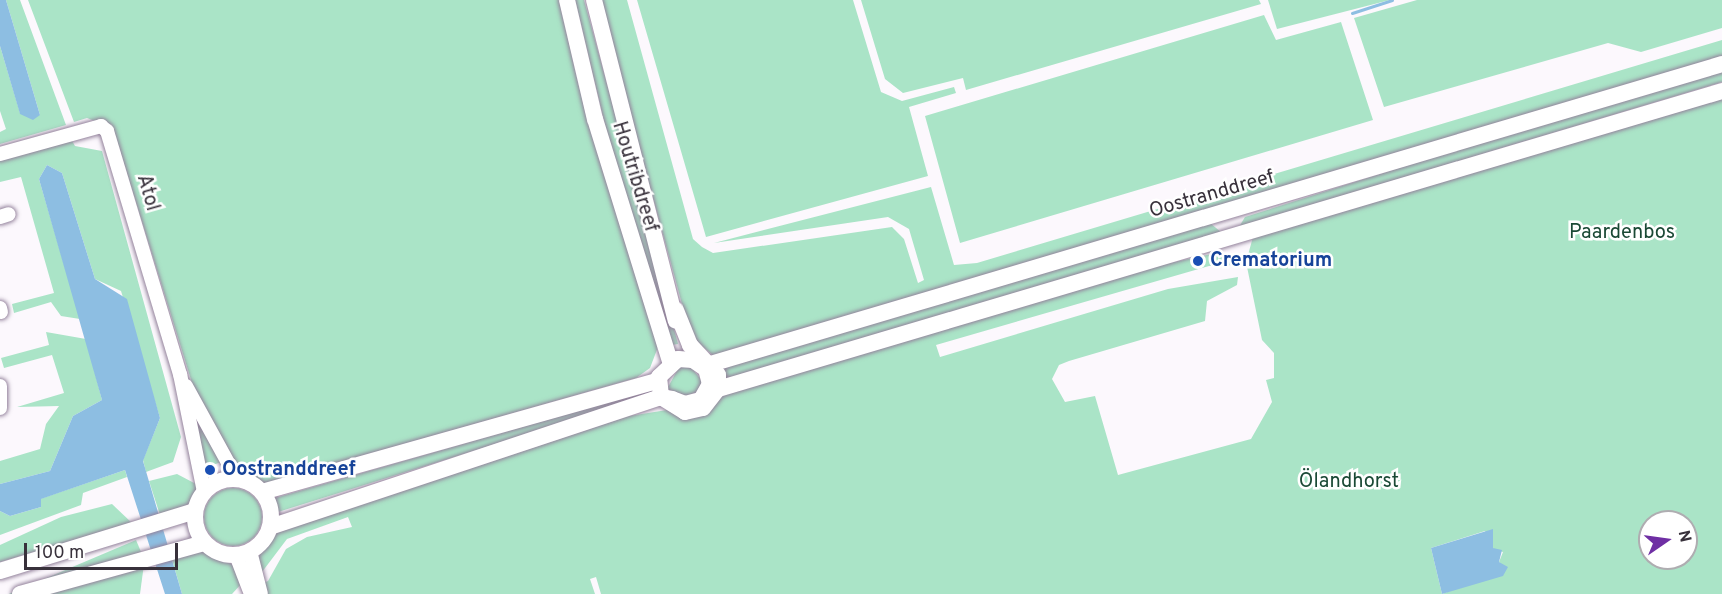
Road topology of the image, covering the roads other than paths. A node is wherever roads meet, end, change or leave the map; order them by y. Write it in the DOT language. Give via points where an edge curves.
graph roads {
  1 [pos="567,0"];
  2 [pos="594,0"];
  3 [pos="1722,64"];
  4 [pos="1722,91"];
  5 [pos="0,154"];
  6 [pos="657,316"];
  7 [pos="701,360"];
  8 [pos="670,362"];
  9 [pos="180,374"];
  10 [pos="0,386"];
  11 [pos="718,389"];
  12 [pos="611,392"];
  13 [pos="662,394"];
  14 [pos="0,408"];
  15 [pos="237,479"];
  16 [pos="204,492"];
  17 [pos="262,492"];
  18 [pos="195,511"];
  19 [pos="270,526"];
  20 [pos="204,543"];
  21 [pos="243,553"];
  22 [pos="0,572"];
  23 [pos="20,594"];
  24 [pos="251,594"];
  25 [pos="261,594"];
  1 -- 6 [label="main road, Houtribdreef" via="595,119"];
  2 -- 7 [label="main road, Houtribdreef" via="676,310"];
  3 -- 7 [label="main road, Oostranddreef"];
  4 -- 11 [label="main road"];
  5 -- 9 [label="street, Atol" via="101,126 107,131"];
  6 -- 8 [label="main road, Houtribdreef"];
  6 -- 12 [label="main road" via="662,351 658,362 645,379"];
  7 -- 8 [label="main road"];
  7 -- 11 [label="main road"];
  7 -- 13 [label="main road" via="710,384 701,400 685,404"];
  8 -- 13 [label="main road"];
  9 -- 15 [label="street, Atol"];
  9 -- 16 [label="street, Atol"];
  10 -- 14 [label="street"];
  11 -- 13 [label="main road" via="697,411 685,412"];
  12 -- 13 [label="main road"];
  12 -- 17 [label="main road"];
  13 -- 19 [label="main road" via="626,411"];
  15 -- 16 [label="main road" via="219,481"];
  15 -- 17 [label="main road"];
  16 -- 18 [label="main road"];
  17 -- 19 [label="main road"];
  18 -- 20 [label="main road"];
  18 -- 22 [label="main road"];
  19 -- 21 [label="main road"];
  20 -- 21 [label="main road"];
  20 -- 23 [label="main road"];
  21 -- 24 [label="street"];
  21 -- 25 [label="street"];
}
